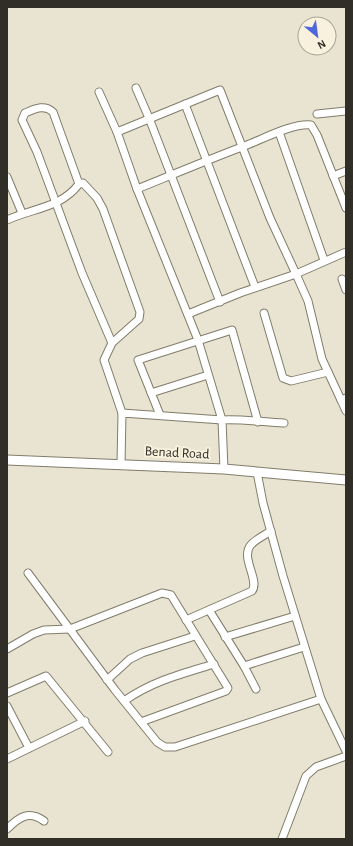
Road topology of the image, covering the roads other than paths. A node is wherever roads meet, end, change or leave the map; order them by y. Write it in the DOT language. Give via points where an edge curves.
graph roads {
  1 [pos="136,88"];
  2 [pos="100,92"];
  3 [pos="185,104"];
  4 [pos="346,111"];
  5 [pos="317,114"];
  6 [pos="149,118"];
  7 [pos="117,132"];
  8 [pos="279,132"];
  9 [pos="242,147"];
  10 [pos="206,160"];
  11 [pos="346,171"];
  12 [pos="171,175"];
  13 [pos="333,176"];
  14 [pos="7,177"];
  15 [pos="79,184"];
  16 [pos="137,189"];
  17 [pos="56,203"];
  18 [pos="346,208"];
  19 [pos="22,213"];
  20 [pos="7,220"];
  21 [pos="346,252"];
  22 [pos="324,260"];
  23 [pos="296,274"];
  24 [pos="342,279"];
  25 [pos="255,287"];
  26 [pos="346,290"];
  27 [pos="220,302"];
  28 [pos="264,313"];
  29 [pos="188,314"];
  30 [pos="198,340"];
  31 [pos="112,343"];
  32 [pos="328,372"];
  33 [pos="208,375"];
  34 [pos="151,393"];
  35 [pos="343,399"];
  36 [pos="346,411"];
  37 [pos="122,413"];
  38 [pos="160,415"];
  39 [pos="222,420"];
  40 [pos="258,422"];
  41 [pos="284,423"];
  42 [pos="7,460"];
  43 [pos="121,464"];
  44 [pos="224,469"];
  45 [pos="256,472"];
  46 [pos="346,480"];
  47 [pos="271,531"];
  48 [pos="28,573"];
  49 [pos="209,610"];
  50 [pos="295,616"];
  51 [pos="186,620"];
  52 [pos="70,629"];
  53 [pos="196,636"];
  54 [pos="225,638"];
  55 [pos="304,647"];
  56 [pos="7,649"];
  57 [pos="214,664"];
  58 [pos="244,666"];
  59 [pos="107,680"];
  60 [pos="256,689"];
  61 [pos="7,693"];
  62 [pos="321,699"];
  63 [pos="124,701"];
  64 [pos="7,706"];
  65 [pos="84,721"];
  66 [pos="141,722"];
  67 [pos="29,748"];
  68 [pos="346,751"];
  69 [pos="108,752"];
  70 [pos="346,756"];
  71 [pos="7,759"];
  72 [pos="44,822"];
  73 [pos="7,829"];
  74 [pos="282,839"];
  1 -- 6 [label="street"];
  2 -- 7 [label="street"];
  3 -- 6 [label="street"];
  3 -- 9 [label="street" via="220,90"];
  3 -- 10 [label="street"];
  4 -- 5 [label="street"];
  6 -- 7 [label="street"];
  6 -- 12 [label="street"];
  7 -- 16 [label="street"];
  8 -- 9 [label="street"];
  8 -- 13 [label="street" via="304,124 311,125"];
  8 -- 22 [label="street"];
  9 -- 10 [label="street"];
  9 -- 23 [label="street" via="270,218"];
  10 -- 12 [label="street"];
  10 -- 25 [label="street"];
  11 -- 13 [label="street"];
  12 -- 16 [label="street"];
  12 -- 27 [label="street"];
  13 -- 18 [label="street"];
  14 -- 19 [label="street"];
  15 -- 17 [label="street" via="71,194"];
  15 -- 17 [label="street" via="53,112 43,107 25,113 22,120"];
  15 -- 31 [label="street" via="83,183 88,187 102,209 140,312 139,319"];
  16 -- 29 [label="street"];
  17 -- 19 [label="street"];
  17 -- 31 [label="street"];
  19 -- 20 [label="street"];
  21 -- 22 [label="street"];
  22 -- 23 [label="street"];
  23 -- 25 [label="street"];
  23 -- 32 [label="street" via="308,301 322,359"];
  24 -- 26 [label="street"];
  25 -- 27 [label="street"];
  27 -- 29 [label="street"];
  28 -- 32 [label="street" via="283,378 291,381"];
  29 -- 30 [label="street"];
  30 -- 33 [label="street"];
  30 -- 34 [label="street" via="138,360"];
  30 -- 40 [label="street" via="232,330"];
  31 -- 37 [label="street" via="104,360"];
  32 -- 35 [label="street"];
  33 -- 34 [label="street"];
  33 -- 39 [label="street"];
  34 -- 38 [label="street"];
  35 -- 36 [label="street"];
  37 -- 38 [label="street"];
  37 -- 43 [label="street"];
  38 -- 39 [label="street"];
  39 -- 40 [label="street" via="241,419"];
  39 -- 44 [label="street"];
  40 -- 41 [label="street"];
  42 -- 43 [label="main road, Benad Road"];
  43 -- 44 [label="main road, Benad Road"];
  44 -- 45 [label="main road, Benad Road"];
  45 -- 46 [label="main road, Benad Road"];
  45 -- 47 [label="street"];
  47 -- 49 [label="street" via="250,544 248,550 254,585 252,591"];
  47 -- 50 [label="street"];
  48 -- 52 [label="street"];
  49 -- 51 [label="street"];
  49 -- 54 [label="street"];
  50 -- 54 [label="street"];
  50 -- 55 [label="street"];
  51 -- 52 [label="street" via="170,595 162,593"];
  51 -- 53 [label="street"];
  52 -- 56 [label="street" via="44,630 25,637"];
  52 -- 59 [label="street"];
  53 -- 57 [label="street"];
  53 -- 59 [label="street" via="142,653 130,659"];
  54 -- 58 [label="street"];
  55 -- 58 [label="street"];
  55 -- 62 [label="street"];
  57 -- 63 [label="street" via="142,688"];
  57 -- 66 [label="street" via="228,685 226,691"];
  58 -- 60 [label="street"];
  59 -- 63 [label="street"];
  61 -- 65 [label="street" via="46,676"];
  62 -- 66 [label="street" via="174,748 164,747 157,742"];
  62 -- 68 [label="street"];
  63 -- 66 [label="street"];
  64 -- 67 [label="street"];
  65 -- 67 [label="street"];
  65 -- 69 [label="street"];
  67 -- 71 [label="street"];
  70 -- 74 [label="street" via="316,767 306,776"];
  72 -- 73 [label="street" via="30,815"];
}
